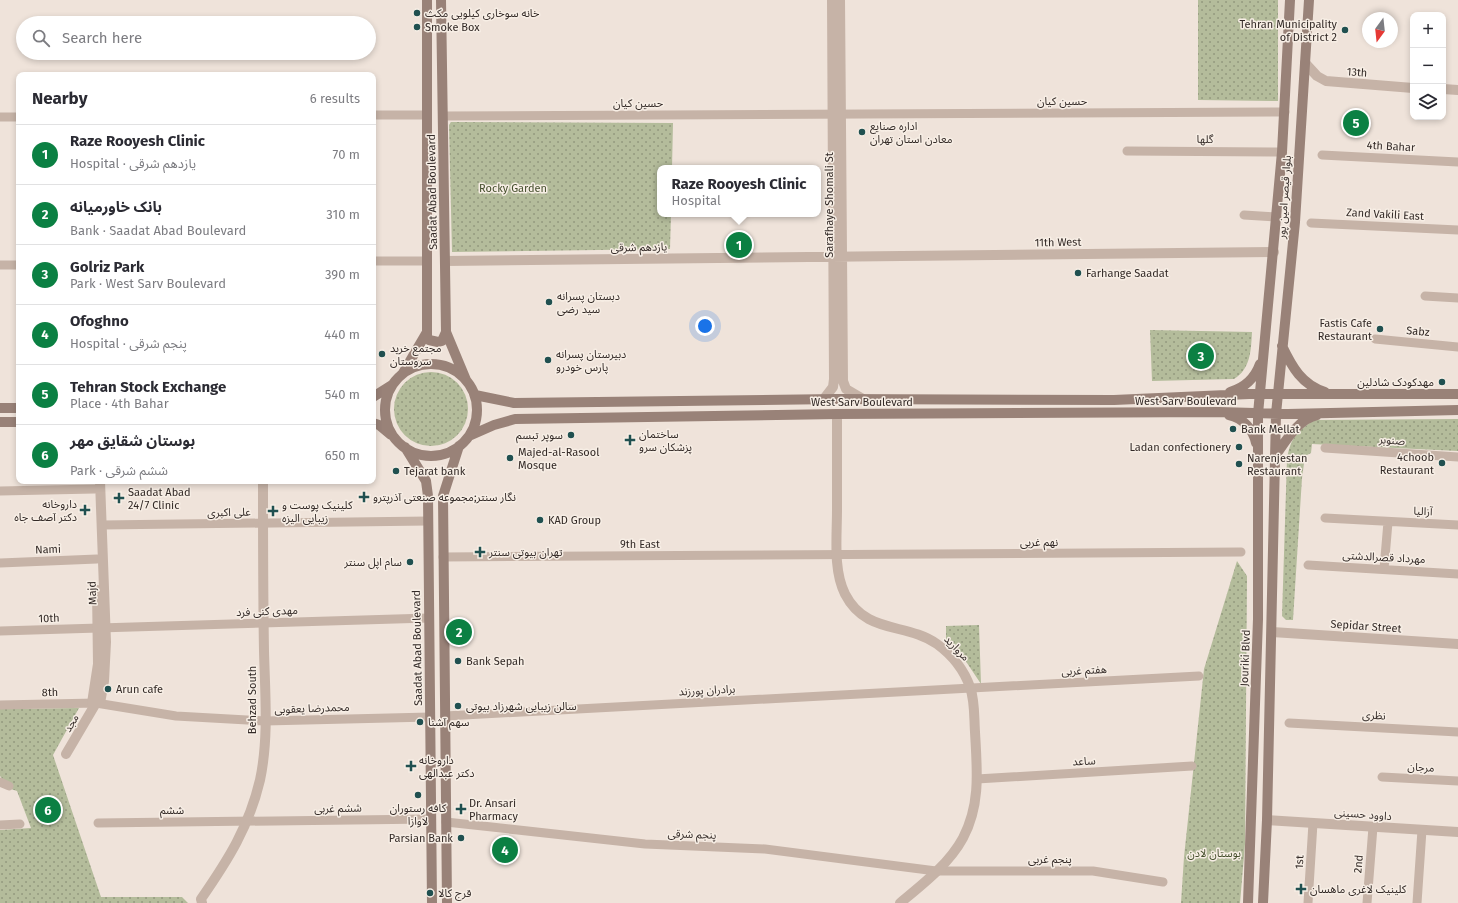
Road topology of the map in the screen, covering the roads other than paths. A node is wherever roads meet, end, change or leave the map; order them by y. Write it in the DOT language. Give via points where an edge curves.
graph roads {
  1 [pos="427,0"];
  2 [pos="441,0"];
  3 [pos="832,0"];
  4 [pos="840,0"];
  5 [pos="1290,0"];
  6 [pos="1308,0"];
  7 [pos="1305,63"];
  8 [pos="1410,88"];
  9 [pos="1446,89"];
  10 [pos="1458,90"];
  11 [pos="1285,112"];
  12 [pos="836,114"];
  13 [pos="427,115"];
  14 [pos="376,116"];
  15 [pos="443,116"];
  16 [pos="0,117"];
  17 [pos="16,117"];
  18 [pos="1127,151"];
  19 [pos="1282,152"];
  20 [pos="1322,155"];
  21 [pos="1458,162"];
  22 [pos="1244,215"];
  23 [pos="1277,217"];
  24 [pos="1311,222"];
  25 [pos="1458,230"];
  26 [pos="1274,252"];
  27 [pos="838,257"];
  28 [pos="376,261"];
  29 [pos="427,261"];
  30 [pos="445,261"];
  31 [pos="0,265"];
  32 [pos="16,265"];
  33 [pos="1270,296"];
  34 [pos="1425,296"];
  35 [pos="1288,298"];
  36 [pos="1458,298"];
  37 [pos="427,332"];
  38 [pos="446,332"];
  39 [pos="1375,339"];
  40 [pos="1282,346"];
  41 [pos="1458,347"];
  42 [pos="1265,350"];
  43 [pos="403,373"];
  44 [pos="466,380"];
  45 [pos="393,383"];
  46 [pos="1260,394"];
  47 [pos="1277,394"];
  48 [pos="1331,394"];
  49 [pos="1370,394"];
  50 [pos="1458,394"];
  51 [pos="376,395"];
  52 [pos="475,395"];
  53 [pos="1217,395"];
  54 [pos="1172,398"];
  55 [pos="823,400"];
  56 [pos="863,400"];
  57 [pos="0,408"];
  58 [pos="16,408"];
  59 [pos="1458,410"];
  60 [pos="1219,412"];
  61 [pos="1172,413"];
  62 [pos="1328,413"];
  63 [pos="1370,413"];
  64 [pos="837,414"];
  65 [pos="1258,414"];
  66 [pos="1276,414"];
  67 [pos="0,422"];
  68 [pos="16,422"];
  69 [pos="376,424"];
  70 [pos="469,436"];
  71 [pos="395,437"];
  72 [pos="459,446"];
  73 [pos="405,447"];
  74 [pos="1325,448"];
  75 [pos="1258,455"];
  76 [pos="1275,456"];
  77 [pos="1458,457"];
  78 [pos="263,484"];
  79 [pos="97,485"];
  80 [pos="0,491"];
  81 [pos="1326,518"];
  82 [pos="428,521"];
  83 [pos="1388,522"];
  84 [pos="263,523"];
  85 [pos="99,525"];
  86 [pos="1458,525"];
  87 [pos="1241,552"];
  88 [pos="837,555"];
  89 [pos="443,557"];
  90 [pos="100,559"];
  91 [pos="0,563"];
  92 [pos="1308,565"];
  93 [pos="1384,569"];
  94 [pos="1458,574"];
  95 [pos="429,618"];
  96 [pos="264,623"];
  97 [pos="102,628"];
  98 [pos="0,631"];
  99 [pos="1272,632"];
  100 [pos="1458,644"];
  101 [pos="1199,676"];
  102 [pos="430,688"];
  103 [pos="970,688"];
  104 [pos="445,690"];
  105 [pos="96,703"];
  106 [pos="0,705"];
  107 [pos="445,716"];
  108 [pos="430,717"];
  109 [pos="265,721"];
  110 [pos="1289,723"];
  111 [pos="1458,732"];
  112 [pos="66,754"];
  113 [pos="1192,766"];
  114 [pos="1382,777"];
  115 [pos="977,779"];
  116 [pos="1458,781"];
  117 [pos="0,782"];
  118 [pos="9,786"];
  119 [pos="431,819"];
  120 [pos="1267,820"];
  121 [pos="246,822"];
  122 [pos="446,822"];
  123 [pos="98,823"];
  124 [pos="1313,823"];
  125 [pos="20,824"];
  126 [pos="0,825"];
  127 [pos="1373,827"];
  128 [pos="1422,830"];
  129 [pos="1458,832"];
  130 [pos="936,871"];
  131 [pos="1249,881"];
  132 [pos="1163,882"];
  133 [pos="1264,889"];
  134 [pos="200,902"];
  135 [pos="432,903"];
  136 [pos="447,903"];
  137 [pos="900,903"];
  138 [pos="1248,903"];
  139 [pos="1263,903"];
  140 [pos="1308,903"];
  141 [pos="1367,903"];
  142 [pos="1417,903"];
  1 -- 13 [label="main road, Saadat Abad Boulevard"];
  2 -- 15 [label="main road, Saadat Abad Boulevard"];
  3 -- 12 [label="street, Sarafhaye Shomali St"];
  4 -- 12 [label="street, Sarafhaye Shomali St"];
  5 -- 11 [label="main road, بلوار قیصر امین پور"];
  6 -- 7 [label="main road, بلوار قیصر امین پور"];
  7 -- 8 [label="street, 13th" via="1317,76 1337,83"];
  7 -- 35 [label="main road, بلوار قیصر امین پور"];
  9 -- 10 [label="street"];
  11 -- 12 [label="street, حسین کیان"];
  11 -- 19 [label="main road, بلوار قیصر امین پور"];
  12 -- 15 [label="street, حسین کیان"];
  12 -- 27 [label="street, Sarafhaye Shomali St"];
  13 -- 14 [label="street"];
  13 -- 29 [label="main road, Saadat Abad Boulevard"];
  15 -- 30 [label="main road, Saadat Abad Boulevard"];
  16 -- 17 [label="street"];
  18 -- 19 [label="street, گلها"];
  19 -- 23 [label="main road, بلوار قیصر امین پور"];
  20 -- 21 [label="street, 4th Bahar"];
  22 -- 23 [label="street"];
  23 -- 26 [label="main road, بلوار قیصر امین پور"];
  24 -- 25 [label="street, Zand Vakili East"];
  26 -- 27 [label="street, 11th West"];
  26 -- 33 [label="main road, بلوار قیصر امین پور"];
  27 -- 30 [label="street, یازدهم شرقی"];
  27 -- 55 [label="street, Sarafhaye Shomali St" via="834,379 833,387"];
  27 -- 56 [label="street, Sarafhaye Shomali St" via="843,381 846,389"];
  28 -- 29 [label="street"];
  29 -- 37 [label="main road, Saadat Abad Boulevard"];
  30 -- 38 [label="main road, Saadat Abad Boulevard"];
  31 -- 32 [label="street"];
  33 -- 35 [label="main road" via="1274,310 1279,312 1283,311"];
  33 -- 42 [label="main road, بلوار قیصر امین پور"];
  34 -- 36 [label="street"];
  35 -- 40 [label="main road, بلوار قیصر امین پور"];
  37 -- 38 [label="main road" via="429,340 438,342"];
  37 -- 43 [label="main road"];
  38 -- 44 [label="main road, Saadat Abad Boulevard"];
  39 -- 41 [label="street, Sabz"];
  40 -- 47 [label="main road, بلوار قیصر امین پور"];
  40 -- 48 [label="main road" via="1300,378 1317,390"];
  42 -- 46 [label="main road, بلوار قیصر امین پور"];
  42 -- 53 [label="main road" via="1258,370 1250,381 1238,390"];
  43 -- 44 [label="main road" via="416,366 430,364 445,366 458,372"];
  43 -- 45 [label="main road"];
  44 -- 52 [label="main road"];
  45 -- 51 [label="main road"];
  45 -- 71 [label="main road" via="387,396 385,410 388,425"];
  46 -- 47 [label="main road, West Sarv Boulevard"];
  46 -- 53 [label="main road, West Sarv Boulevard"];
  46 -- 65 [label="main road, بلوار قیصر امین پور"];
  47 -- 48 [label="main road"];
  47 -- 66 [label="main road, بلوار قیصر امین پور"];
  48 -- 49 [label="main road"];
  49 -- 50 [label="main road"];
  49 -- 63 [label="main road" via="1356,400 1360,409"];
  52 -- 55 [label="main road, West Sarv Boulevard" via="514,403"];
  52 -- 70 [label="main road" via="475,423"];
  53 -- 54 [label="main road, West Sarv Boulevard"];
  54 -- 56 [label="main road, West Sarv Boulevard"];
  54 -- 61 [label="main road" via="1160,403 1159,406 1160,409"];
  55 -- 56 [label="main road, West Sarv Boulevard"];
  57 -- 58 [label="main road"];
  59 -- 63 [label="main road"];
  60 -- 61 [label="main road, West Sarv Boulevard"];
  60 -- 65 [label="main road, West Sarv Boulevard"];
  60 -- 75 [label="main road" via="1234,416 1249,427"];
  61 -- 64 [label="main road, West Sarv Boulevard"];
  62 -- 63 [label="main road"];
  62 -- 66 [label="main road"];
  62 -- 76 [label="main road" via="1312,416 1302,423"];
  64 -- 70 [label="main road, West Sarv Boulevard" via="515,419"];
  64 -- 88 [label="street, مروارید"];
  65 -- 66 [label="main road, West Sarv Boulevard"];
  65 -- 75 [label="main road, Jouriki Blvd"];
  66 -- 76 [label="main road"];
  67 -- 68 [label="main road"];
  69 -- 71 [label="main road"];
  70 -- 72 [label="main road"];
  71 -- 73 [label="main road"];
  72 -- 73 [label="main road" via="446,453 432,455 418,453"];
  72 -- 89 [label="main road" via="443,496"];
  73 -- 82 [label="main road, Saadat Abad Boulevard" via="426,481"];
  74 -- 77 [label="street, صنوبر"];
  75 -- 131 [label="main road, Jouriki Blvd" via="1258,619"];
  76 -- 99 [label="main road"];
  78 -- 84 [label="street, Behzad South"];
  79 -- 80 [label="street"];
  79 -- 85 [label="street, Majd"];
  81 -- 83 [label="street, آزالیا"];
  82 -- 84 [label="street, علی اکبری"];
  82 -- 95 [label="main road, Saadat Abad Boulevard"];
  83 -- 86 [label="street, آزالیا"];
  83 -- 93 [label="street"];
  84 -- 85 [label="street, علی اکبری"];
  84 -- 96 [label="street, Behzad South"];
  85 -- 90 [label="street, Majd"];
  87 -- 88 [label="street, نهم غربی"];
  88 -- 89 [label="street, 9th East"];
  88 -- 103 [label="street, مروارید" via="840,581 850,604 874,623 929,639 937,644 960,668"];
  89 -- 104 [label="main road"];
  90 -- 91 [label="street, Nami"];
  90 -- 97 [label="street, Majd"];
  92 -- 93 [label="street, مهرداد قصرالدشتی"];
  93 -- 94 [label="street, مهرداد قصرالدشتی"];
  95 -- 96 [label="street, مهدی کنی فرد"];
  95 -- 102 [label="main road, Saadat Abad Boulevard"];
  96 -- 97 [label="street, مهدی کنی فرد"];
  96 -- 109 [label="street, Behzad South"];
  97 -- 98 [label="street, 10th"];
  97 -- 105 [label="street, Majd"];
  99 -- 100 [label="street, Sepidar Street"];
  99 -- 120 [label="main road"];
  101 -- 103 [label="street, هفتم غربی"];
  102 -- 104 [label="main road" via="438,685"];
  102 -- 108 [label="main road, Saadat Abad Boulevard"];
  103 -- 107 [label="street, برادران پورزند"];
  103 -- 115 [label="street, مروارید"];
  104 -- 107 [label="main road"];
  105 -- 106 [label="street, 8th"];
  105 -- 109 [label="street, محمدرضا یعقوبی" via="176,716"];
  105 -- 112 [label="street, مجد"];
  107 -- 122 [label="main road"];
  108 -- 109 [label="street, محمدرضا یعقوبی"];
  108 -- 119 [label="main road, Saadat Abad Boulevard"];
  109 -- 121 [label="street, Behzad South" via="260,781"];
  110 -- 111 [label="street, نظری"];
  113 -- 115 [label="street, ساعد"];
  114 -- 116 [label="street, مرجان"];
  115 -- 130 [label="street, مروارید" via="976,799 968,829 952,855"];
  117 -- 118 [label="street"];
  119 -- 121 [label="street, ششم غربی"];
  119 -- 135 [label="main road, Saadat Abad Boulevard"];
  120 -- 124 [label="street, داوود حسینی"];
  120 -- 133 [label="main road"];
  121 -- 123 [label="street, ششم"];
  121 -- 134 [label="street, Behzad South" via="232,854"];
  122 -- 130 [label="street, پنجم شرقی" via="645,844 765,849"];
  122 -- 136 [label="main road"];
  124 -- 127 [label="street, داوود حسینی"];
  124 -- 140 [label="street, 1st"];
  125 -- 126 [label="street"];
  127 -- 128 [label="street, داوود حسینی"];
  127 -- 141 [label="street, 2nd"];
  128 -- 129 [label="street, داوود حسینی"];
  128 -- 142 [label="street"];
  130 -- 132 [label="street, پنجم غربی" via="1093,871"];
  130 -- 137 [label="street, مروارید"];
  131 -- 133 [label="main road"];
  131 -- 138 [label="main road, Jouriki Blvd"];
  133 -- 139 [label="main road"];
}
